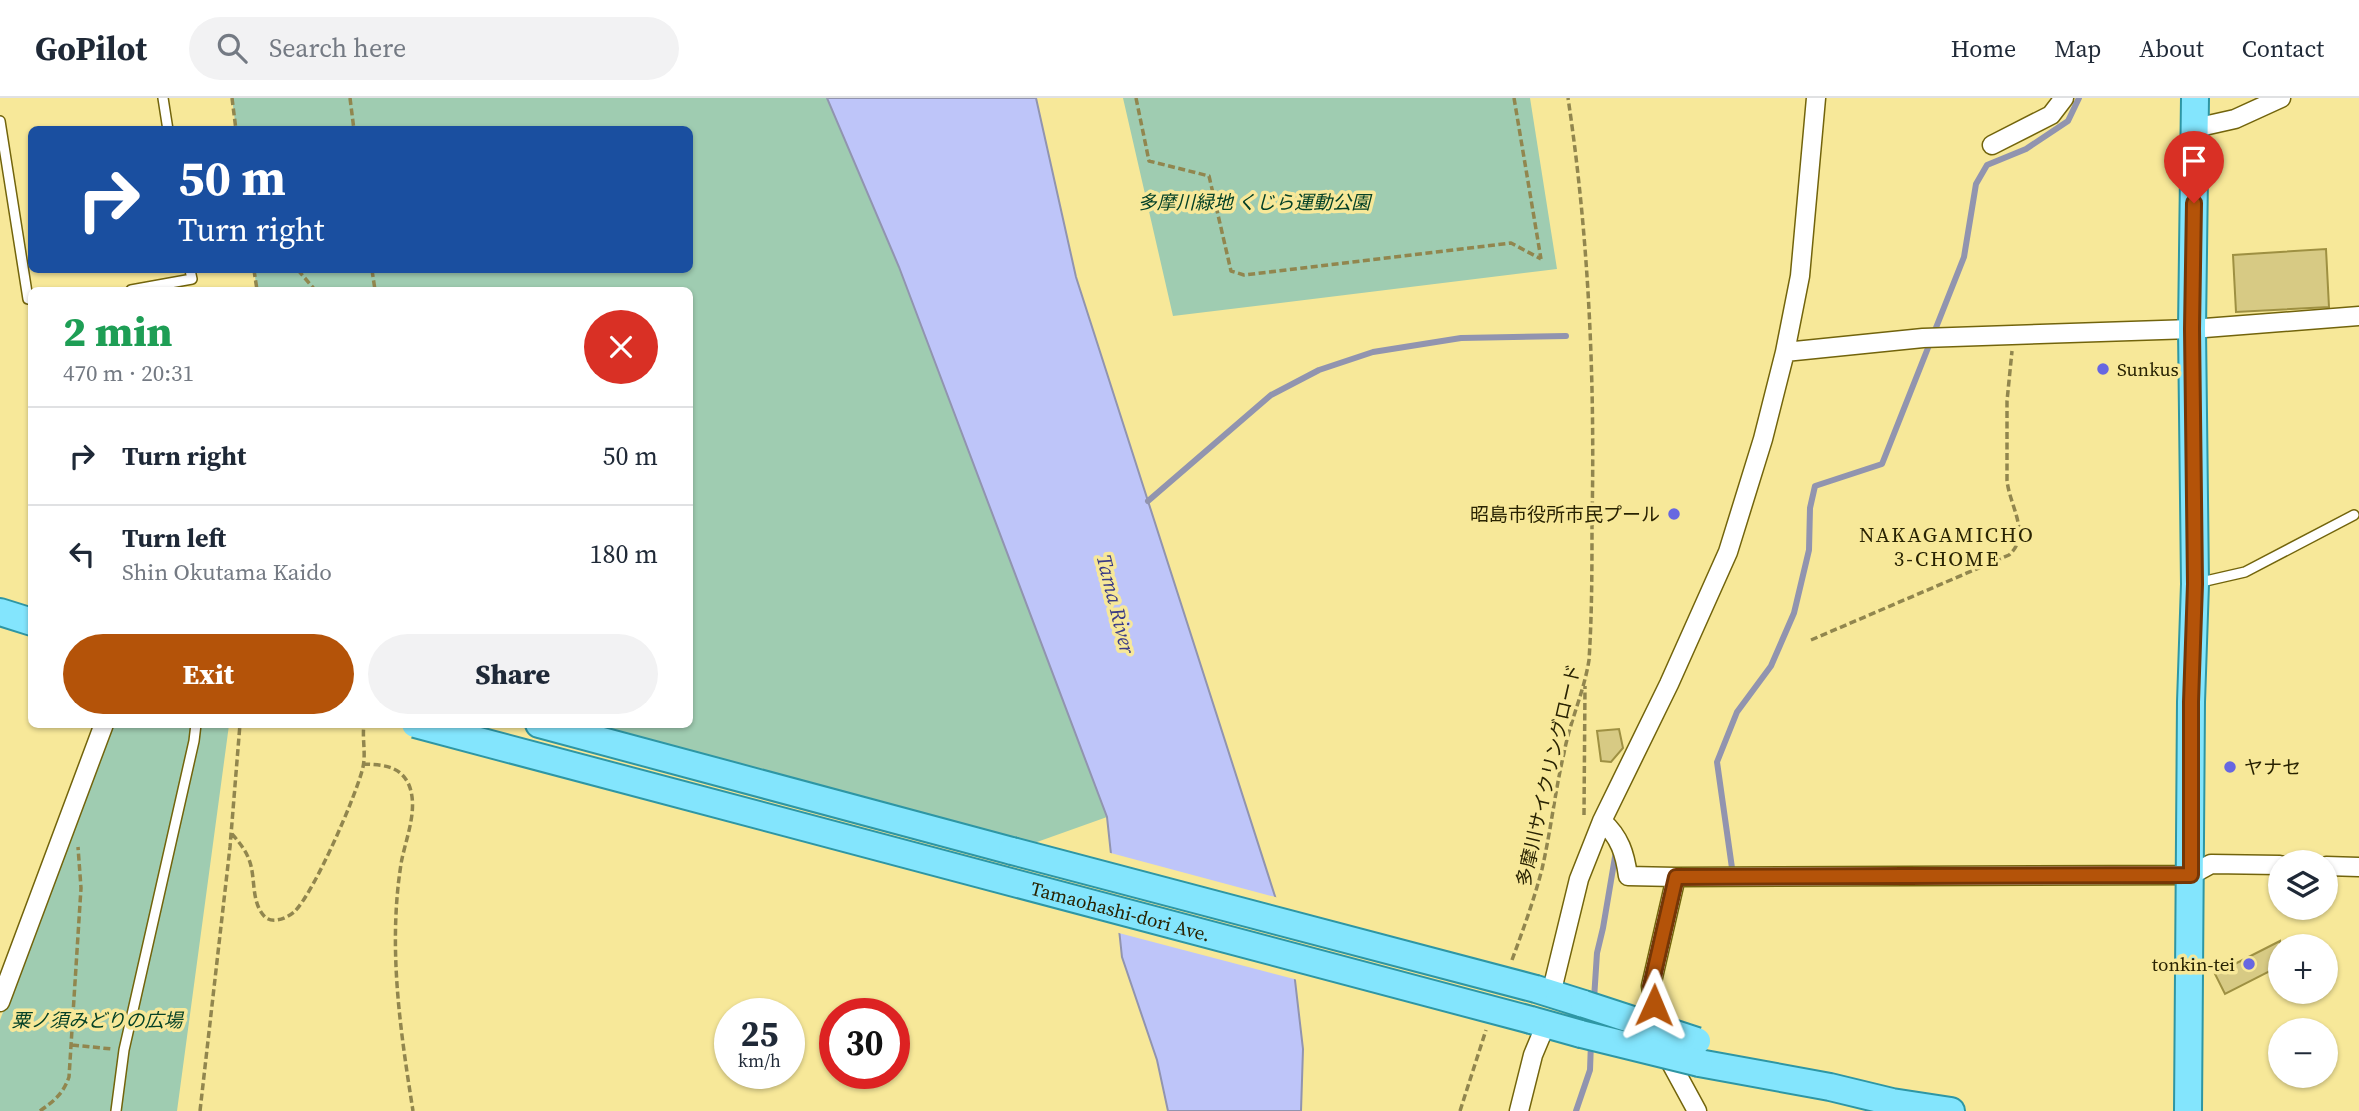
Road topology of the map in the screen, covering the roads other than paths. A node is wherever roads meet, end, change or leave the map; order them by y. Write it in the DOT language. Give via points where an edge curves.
graph roads {
  1 [pos="163,98"];
  2 [pos="1816,98"];
  3 [pos="2064,98"];
  4 [pos="2195,98"];
  5 [pos="2281,98"];
  6 [pos="0,121"];
  7 [pos="167,126"];
  8 [pos="2195,128"];
  9 [pos="1992,145"];
  10 [pos="191,274"];
  11 [pos="142,287"];
  12 [pos="28,299"];
  13 [pos="2359,316"];
  14 [pos="2192,329"];
  15 [pos="1785,352"];
  16 [pos="2354,514"];
  17 [pos="2195,584"];
  18 [pos="0,600"];
  19 [pos="28,605"];
  20 [pos="0,612"];
  21 [pos="28,621"];
  22 [pos="101,728"];
  23 [pos="195,728"];
  24 [pos="430,728"];
  25 [pos="554,728"];
  26 [pos="1607,826"];
  27 [pos="2268,865"];
  28 [pos="2338,866"];
  29 [pos="2359,867"];
  30 [pos="2191,875"];
  31 [pos="1676,877"];
  32 [pos="1543,992"];
  33 [pos="0,1002"];
  34 [pos="1538,1022"];
  35 [pos="1698,1052"];
  36 [pos="116,1111"];
  37 [pos="1518,1111"];
  38 [pos="1698,1111"];
  39 [pos="1951,1111"];
  40 [pos="2188,1111"];
  1 -- 7 [label="lane"];
  2 -- 15 [label="street" via="1800,276"];
  3 -- 9 [label="street" via="2051,115"];
  4 -- 8 [label="main road"];
  5 -- 8 [label="street" via="2235,119"];
  6 -- 12 [label="lane"];
  8 -- 14 [label="main road"];
  10 -- 11 [label="lane"];
  13 -- 14 [label="street"];
  14 -- 15 [label="street" via="1923,338"];
  14 -- 17 [label="main road"];
  15 -- 26 [label="street" via="1728,552"];
  16 -- 17 [label="lane" via="2245,572"];
  17 -- 30 [label="main road"];
  18 -- 19 [label="main road"];
  20 -- 21 [label="main road"];
  22 -- 33 [label="street"];
  23 -- 36 [label="lane" via="124,1050"];
  24 -- 34 [label="main road, Tamaohashi-dori Ave., bridge"];
  25 -- 32 [label="main road, Tamaohashi-dori Ave., bridge"];
  26 -- 31 [label="street" via="1625,852 1628,876"];
  26 -- 32 [label="street" via="1579,879"];
  27 -- 30 [label="street" via="2211,864"];
  28 -- 29 [label="street"];
  30 -- 31 [label="street"];
  30 -- 40 [label="main road"];
  31 -- 38 [label="street" via="1651,986 1660,1043"];
  32 -- 35 [label="main road, Tamaohashi-dori Ave., bridge" via="1584,1004"];
  34 -- 35 [label="main road, Tamaohashi-dori Ave., bridge" via="1581,1034"];
  34 -- 37 [label="street"];
  35 -- 39 [label="main road, Tamaohashi-dori Ave." via="1892,1102"];
}
